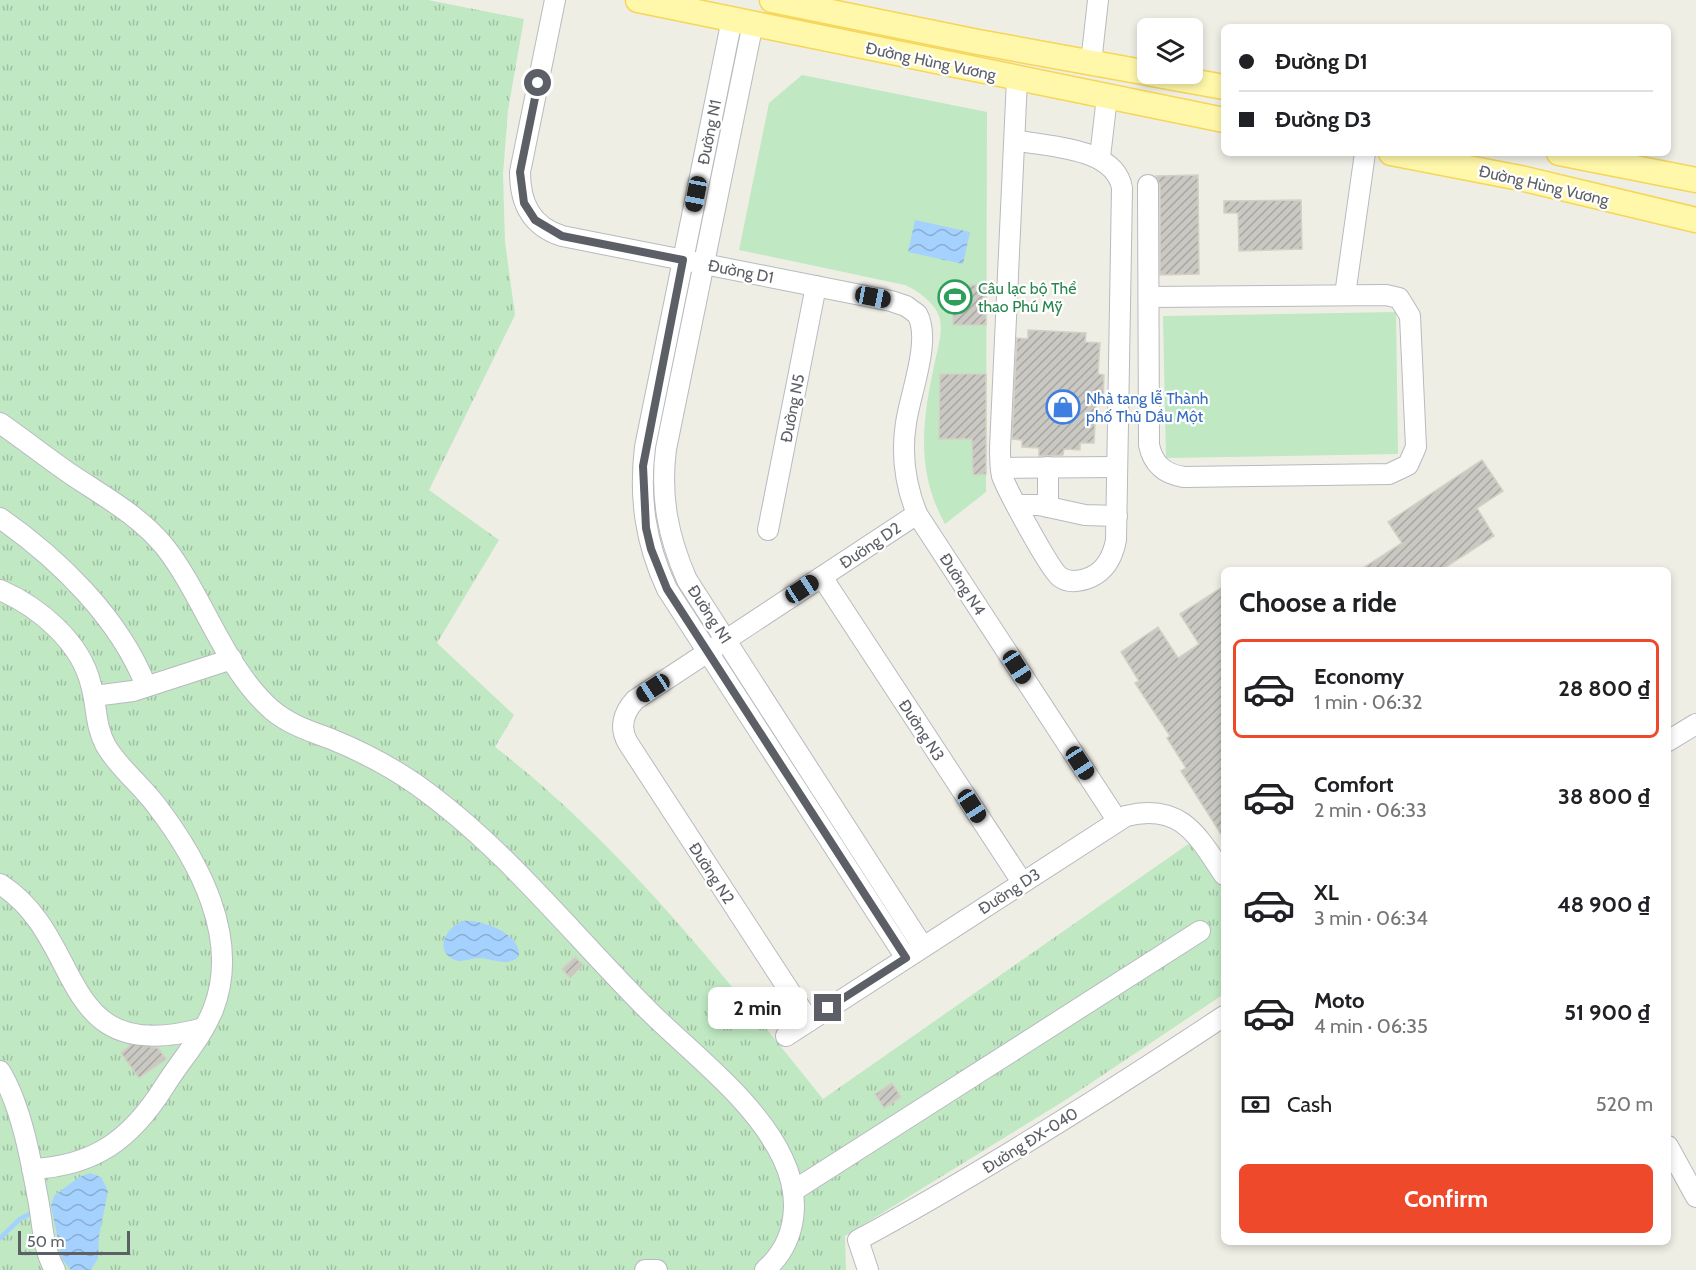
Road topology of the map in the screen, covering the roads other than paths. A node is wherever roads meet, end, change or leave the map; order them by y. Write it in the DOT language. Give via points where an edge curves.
graph roads {
  1 [pos="555,0"];
  2 [pos="638,0"];
  3 [pos="772,0"];
  4 [pos="1098,0"];
  5 [pos="742,21"];
  6 [pos="1101,64"];
  7 [pos="1137,71"];
  8 [pos="1017,79"];
  9 [pos="1203,83"];
  10 [pos="1221,86"];
  11 [pos="1107,97"];
  12 [pos="1221,119"];
  13 [pos="1014,140"];
  14 [pos="1365,156"];
  15 [pos="1406,156"];
  16 [pos="1574,156"];
  17 [pos="1100,158"];
  18 [pos="1696,180"];
  19 [pos="1148,185"];
  20 [pos="1696,220"];
  21 [pos="683,260"];
  22 [pos="704,264"];
  23 [pos="816,286"];
  24 [pos="1346,296"];
  25 [pos="1149,297"];
  26 [pos="920,319"];
  27 [pos="0,423"];
  28 [pos="1117,466"];
  29 [pos="1048,467"];
  30 [pos="1001,468"];
  31 [pos="1017,505"];
  32 [pos="1048,507"];
  33 [pos="917,514"];
  34 [pos="1116,516"];
  35 [pos="0,518"];
  36 [pos="768,530"];
  37 [pos="822,577"];
  38 [pos="0,590"];
  39 [pos="726,640"];
  40 [pos="708,652"];
  41 [pos="232,659"];
  42 [pos="146,686"];
  43 [pos="94,696"];
  44 [pos="623,723"];
  45 [pos="1696,724"];
  46 [pos="1671,739"];
  47 [pos="1117,820"];
  48 [pos="1221,871"];
  49 [pos="1022,882"];
  50 [pos="0,885"];
  51 [pos="1200,931"];
  52 [pos="923,946"];
  53 [pos="906,958"];
  54 [pos="1221,1018"];
  55 [pos="808,1021"];
  56 [pos="204,1028"];
  57 [pos="786,1036"];
  58 [pos="0,1071"];
  59 [pos="1671,1151"];
  60 [pos="32,1169"];
  61 [pos="793,1191"];
  62 [pos="1696,1197"];
  63 [pos="55,1270"];
  64 [pos="645,1270"];
  65 [pos="657,1270"];
  66 [pos="765,1270"];
  67 [pos="868,1270"];
  1 -- 21 [label="street, Đường D1" via="520,172 521,193 528,213 543,227 562,236"];
  2 -- 5 [label="main road, Đường Hùng Vương"];
  3 -- 6 [label="main road, Đường Hùng Vương"];
  4 -- 6 [label="street"];
  5 -- 8 [label="main road, Đường Hùng Vương"];
  5 -- 21 [label="street, Đường N1"];
  5 -- 22 [label="street, Đường N1"];
  6 -- 7 [label="main road, Đường Hùng Vương"];
  6 -- 11 [label="main road"];
  8 -- 11 [label="main road, Đường Hùng Vương"];
  8 -- 13 [label="street"];
  9 -- 10 [label="main road, Đường Hùng Vương"];
  11 -- 12 [label="main road, Đường Hùng Vương"];
  11 -- 17 [label="street"];
  13 -- 17 [label="street"];
  13 -- 30 [label="street"];
  14 -- 24 [label="street"];
  15 -- 20 [label="main road, Đường Hùng Vương" via="1520,178"];
  16 -- 18 [label="main road"];
  17 -- 28 [label="street" via="1114,168 1122,188"];
  19 -- 25 [label="street"];
  21 -- 22 [label="street, Đường D1"];
  21 -- 40 [label="street, Đường N1" via="645,447 643,506 658,569"];
  22 -- 23 [label="street, Đường D1"];
  22 -- 39 [label="street, Đường N1" via="666,449 664,505 672,542 687,580"];
  23 -- 26 [label="street, Đường D1" via="899,303 912,309"];
  23 -- 36 [label="street, Đường N5"];
  24 -- 25 [label="street"];
  24 -- 25 [label="street" via="1393,295 1404,302 1410,316 1416,447 1413,460 1395,473 1184,477 1162,469 1151,455 1149,445"];
  26 -- 33 [label="street, Đường N4" via="921,346 904,440 906,476"];
  27 -- 41 [label="street" via="122,507 154,534 189,581"];
  28 -- 29 [label="street"];
  28 -- 34 [label="street"];
  29 -- 30 [label="street"];
  29 -- 32 [label="street"];
  30 -- 31 [label="street"];
  31 -- 32 [label="street"];
  31 -- 34 [label="street" via="1057,575 1073,582 1092,576 1107,565 1115,549"];
  32 -- 34 [label="street" via="1084,515"];
  33 -- 37 [label="street, Đường D2"];
  33 -- 47 [label="street, Đường N4"];
  35 -- 42 [label="street" via="42,551 86,595 128,649"];
  37 -- 39 [label="street, Đường D2"];
  37 -- 49 [label="street, Đường N3"];
  38 -- 43 [label="street" via="37,611 65,638 82,662"];
  39 -- 40 [label="street, Đường D2"];
  39 -- 52 [label="street, Đường N1"];
  40 -- 44 [label="street, Đường D2" via="635,700"];
  40 -- 53 [label="street, Đường N1"];
  41 -- 42 [label="street"];
  41 -- 61 [label="street" via="259,697 284,719 358,751 413,783 502,858 750,1112 776,1146"];
  42 -- 43 [label="street"];
  43 -- 56 [label="street" via="96,722 107,748 154,802 182,842 217,921 222,948 221,981"];
  44 -- 55 [label="street, Đường N2" via="628,743"];
  45 -- 46 [label="street"];
  47 -- 48 [label="street, Đường D3" via="1147,812 1183,822"];
  47 -- 49 [label="street, Đường D3"];
  49 -- 52 [label="street, Đường D3"];
  50 -- 56 [label="street" via="33,914 78,991 105,1022 128,1034 154,1038"];
  51 -- 61 [label="street"];
  52 -- 53 [label="street, Đường D3"];
  53 -- 55 [label="street, Đường D3"];
  54 -- 67 [label="street, Đường ĐX-040" via="1018,1148 858,1240"];
  55 -- 57 [label="street, Đường D3"];
  56 -- 60 [label="street" via="153,1104 116,1143 84,1160"];
  58 -- 60 [label="street" via="10,1091"];
  59 -- 62 [label="street"];
  60 -- 63 [label="street" via="48,1256"];
  61 -- 66 [label="street" via="794,1216 788,1240"];
  64 -- 65 [label="street"];
}
